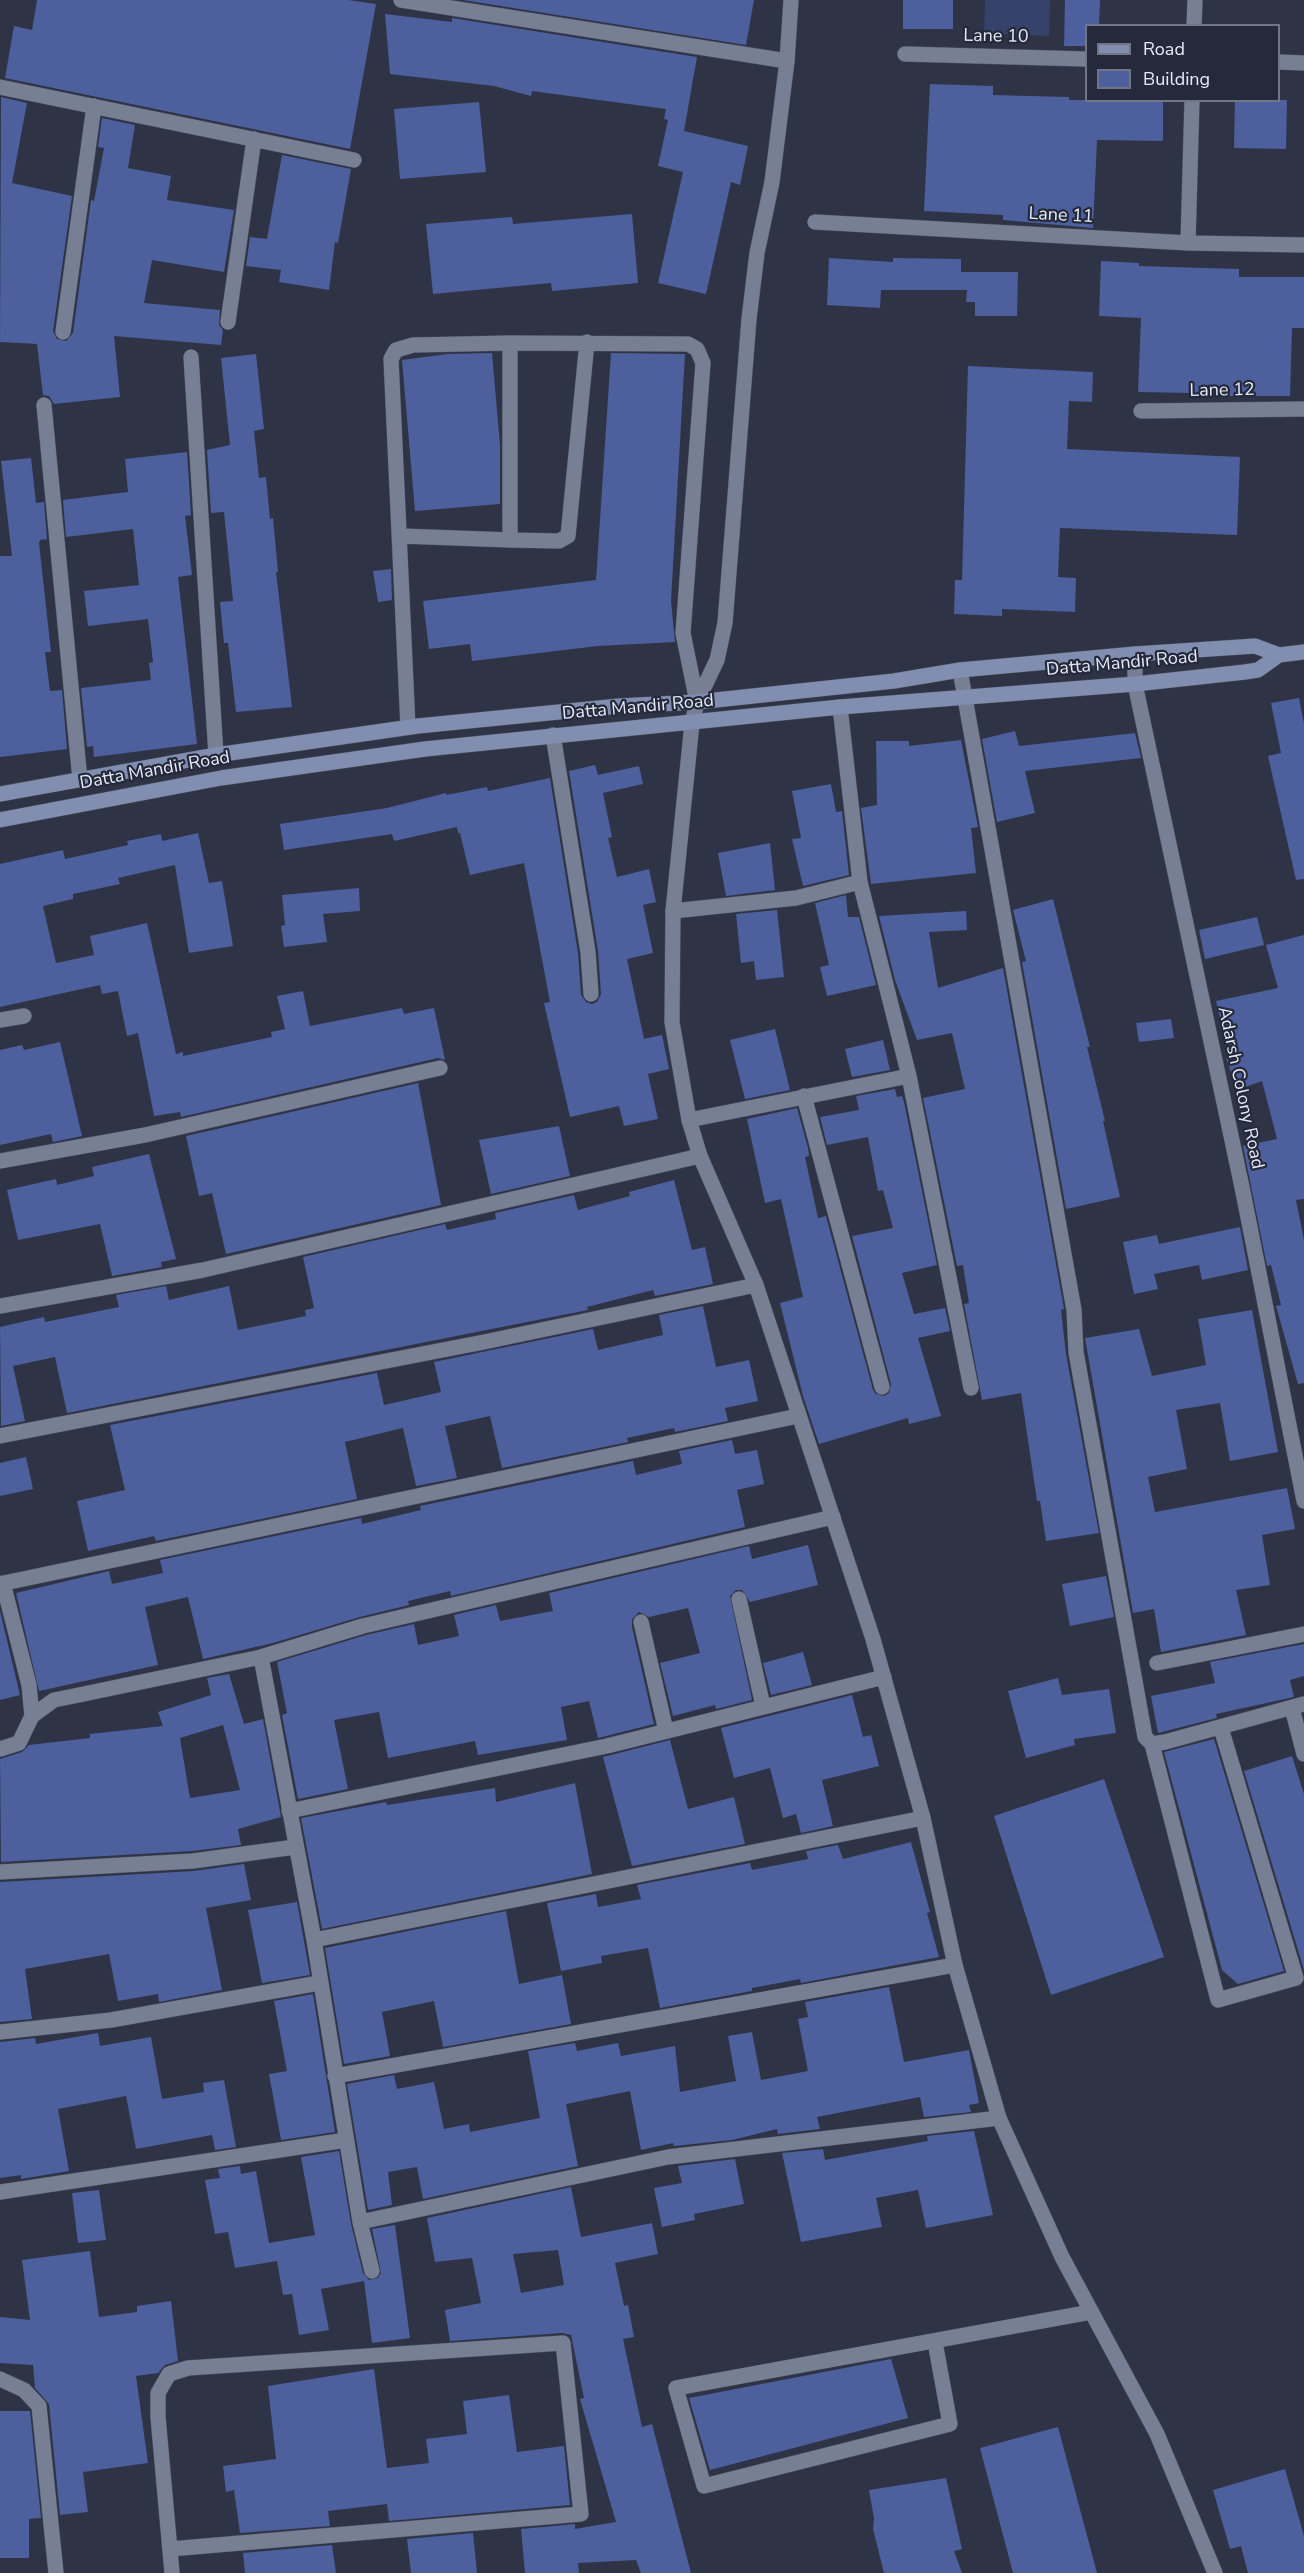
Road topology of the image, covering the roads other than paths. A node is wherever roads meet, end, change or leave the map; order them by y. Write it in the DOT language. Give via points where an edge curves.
graph roads {
  1 [pos="401,0"];
  2 [pos="791,0"];
  3 [pos="1195,0"];
  4 [pos="419,2"];
  5 [pos="1194,24"];
  6 [pos="905,54"];
  7 [pos="1085,59"];
  8 [pos="787,61"];
  9 [pos="1280,62"];
  10 [pos="1304,63"];
  11 [pos="0,87"];
  12 [pos="1192,102"];
  13 [pos="93,106"];
  14 [pos="254,139"];
  15 [pos="354,160"];
  16 [pos="815,222"];
  17 [pos="1188,243"];
  18 [pos="1304,245"];
  19 [pos="228,322"];
  20 [pos="63,332"];
  21 [pos="587,342"];
  22 [pos="510,343"];
  23 [pos="191,357"];
  24 [pos="44,405"];
  25 [pos="1304,409"];
  26 [pos="1142,411"];
  27 [pos="401,536"];
  28 [pos="510,540"];
  29 [pos="1135,654"];
  30 [pos="1279,655"];
  31 [pos="1303,656"];
  32 [pos="960,670"];
  33 [pos="1135,684"];
  34 [pos="964,695"];
  35 [pos="697,702"];
  36 [pos="840,707"];
  37 [pos="693,723"];
  38 [pos="408,727"];
  39 [pos="553,735"];
  40 [pos="216,755"];
  41 [pos="80,780"];
  42 [pos="0,794"];
  43 [pos="0,820"];
  44 [pos="860,882"];
  45 [pos="673,911"];
  46 [pos="591,994"];
  47 [pos="24,1016"];
  48 [pos="0,1020"];
  49 [pos="440,1068"];
  50 [pos="909,1076"];
  51 [pos="804,1096"];
  52 [pos="690,1120"];
  53 [pos="700,1156"];
  54 [pos="0,1161"];
  55 [pos="756,1285"];
  56 [pos="0,1306"];
  57 [pos="882,1387"];
  58 [pos="971,1388"];
  59 [pos="798,1416"];
  60 [pos="0,1436"];
  61 [pos="1304,1501"];
  62 [pos="833,1517"];
  63 [pos="2,1583"];
  64 [pos="739,1599"];
  65 [pos="641,1622"];
  66 [pos="1304,1634"];
  67 [pos="261,1657"];
  68 [pos="1157,1663"];
  69 [pos="884,1677"];
  70 [pos="1298,1706"];
  71 [pos="763,1707"];
  72 [pos="32,1716"];
  73 [pos="1221,1728"];
  74 [pos="666,1731"];
  75 [pos="1152,1744"];
  76 [pos="0,1749"];
  77 [pos="1304,1754"];
  78 [pos="289,1811"];
  79 [pos="923,1818"];
  80 [pos="295,1847"];
  81 [pos="0,1872"];
  82 [pos="314,1940"];
  83 [pos="955,1965"];
  84 [pos="319,1983"];
  85 [pos="0,2032"];
  86 [pos="335,2076"];
  87 [pos="999,2118"];
  88 [pos="346,2140"];
  89 [pos="0,2192"];
  90 [pos="360,2222"];
  91 [pos="372,2271"];
  92 [pos="1091,2312"];
  93 [pos="935,2342"];
  94 [pos="0,2379"];
  95 [pos="170,2549"];
  96 [pos="56,2573"];
  97 [pos="172,2573"];
  98 [pos="1215,2573"];
  1 -- 4 [label="street"];
  2 -- 8 [label="street"];
  3 -- 5 [label="street"];
  4 -- 8 [label="street"];
  6 -- 7 [label="street, Lane 10"];
  8 -- 35 [label="street" via="772,182 757,252 725,623 717,660"];
  9 -- 10 [label="street"];
  11 -- 13 [label="street"];
  12 -- 17 [label="street"];
  13 -- 14 [label="street"];
  13 -- 20 [label="street"];
  14 -- 15 [label="street"];
  14 -- 19 [label="street"];
  16 -- 17 [label="street, Lane 11"];
  17 -- 18 [label="street, Lane 11"];
  21 -- 22 [label="street"];
  21 -- 28 [label="street" via="568,536 559,541"];
  21 -- 35 [label="street" via="688,344 701,355 683,633"];
  22 -- 27 [label="street" via="413,345 396,350 391,359"];
  22 -- 28 [label="street"];
  23 -- 40 [label="street"];
  24 -- 41 [label="street"];
  25 -- 26 [label="street, Lane 12"];
  27 -- 28 [label="street"];
  27 -- 38 [label="street"];
  29 -- 30 [label="main road, Datta Mandir Road" via="1255,646"];
  29 -- 32 [label="main road, Datta Mandir Road"];
  29 -- 33 [label="street, Adarsh Colony Road"];
  30 -- 31 [label="main road, Datta Mandir Road"];
  30 -- 33 [label="main road, Datta Mandir Road" via="1258,670"];
  32 -- 34 [label="street"];
  32 -- 35 [label="main road, Datta Mandir Road"];
  33 -- 34 [label="main road, Datta Mandir Road"];
  33 -- 61 [label="street, Adarsh Colony Road"];
  34 -- 36 [label="main road, Datta Mandir Road"];
  34 -- 75 [label="street" via="1074,1310 1076,1352 1139,1713 1145,1737"];
  35 -- 37 [label="street"];
  35 -- 38 [label="main road, Datta Mandir Road"];
  36 -- 37 [label="main road, Datta Mandir Road"];
  36 -- 44 [label="street"];
  37 -- 39 [label="main road, Datta Mandir Road"];
  37 -- 45 [label="street"];
  38 -- 40 [label="main road, Datta Mandir Road"];
  39 -- 43 [label="main road, Datta Mandir Road" via="220,778"];
  39 -- 46 [label="street" via="588,952"];
  40 -- 41 [label="main road, Datta Mandir Road"];
  41 -- 42 [label="main road, Datta Mandir Road"];
  44 -- 45 [label="street" via="796,897"];
  44 -- 50 [label="street"];
  45 -- 52 [label="street" via="672,1022"];
  47 -- 48 [label="street"];
  49 -- 54 [label="street" via="145,1135"];
  50 -- 51 [label="street"];
  50 -- 58 [label="street"];
  51 -- 52 [label="street"];
  51 -- 57 [label="street"];
  52 -- 53 [label="street"];
  53 -- 55 [label="street"];
  53 -- 56 [label="street" via="203,1270"];
  55 -- 59 [label="street"];
  55 -- 60 [label="street"];
  59 -- 62 [label="street"];
  59 -- 63 [label="street"];
  62 -- 67 [label="street" via="363,1626"];
  62 -- 69 [label="street"];
  63 -- 72 [label="street" via="29,1684"];
  64 -- 71 [label="street"];
  65 -- 74 [label="street"];
  66 -- 68 [label="street"];
  67 -- 72 [label="street" via="54,1700"];
  67 -- 78 [label="street"];
  69 -- 71 [label="street"];
  69 -- 79 [label="street"];
  70 -- 73 [label="street"];
  70 -- 77 [label="street"];
  71 -- 74 [label="street"];
  72 -- 76 [label="street" via="19,1743"];
  73 -- 75 [label="street"];
  73 -- 75 [label="street" via="1296,1978 1218,2000"];
  74 -- 78 [label="street"];
  78 -- 80 [label="street"];
  79 -- 82 [label="street"];
  79 -- 83 [label="street"];
  80 -- 81 [label="street" via="199,1861"];
  80 -- 82 [label="street"];
  82 -- 84 [label="street"];
  83 -- 86 [label="street"];
  83 -- 87 [label="street"];
  84 -- 85 [label="street" via="111,2020"];
  84 -- 86 [label="street"];
  86 -- 88 [label="street"];
  87 -- 90 [label="street" via="668,2157"];
  87 -- 92 [label="street" via="1062,2258"];
  88 -- 89 [label="street"];
  88 -- 90 [label="street"];
  90 -- 91 [label="street"];
  92 -- 93 [label="street"];
  92 -- 98 [label="street" via="1157,2434"];
  93 -- 93 [label="street" via="676,2388 704,2486 950,2424"];
  94 -- 96 [label="street" via="24,2390 39,2406"];
  95 -- 95 [label="street" via="158,2417 158,2393 169,2374 188,2368 563,2343 581,2514"];
  95 -- 97 [label="street"];
}
